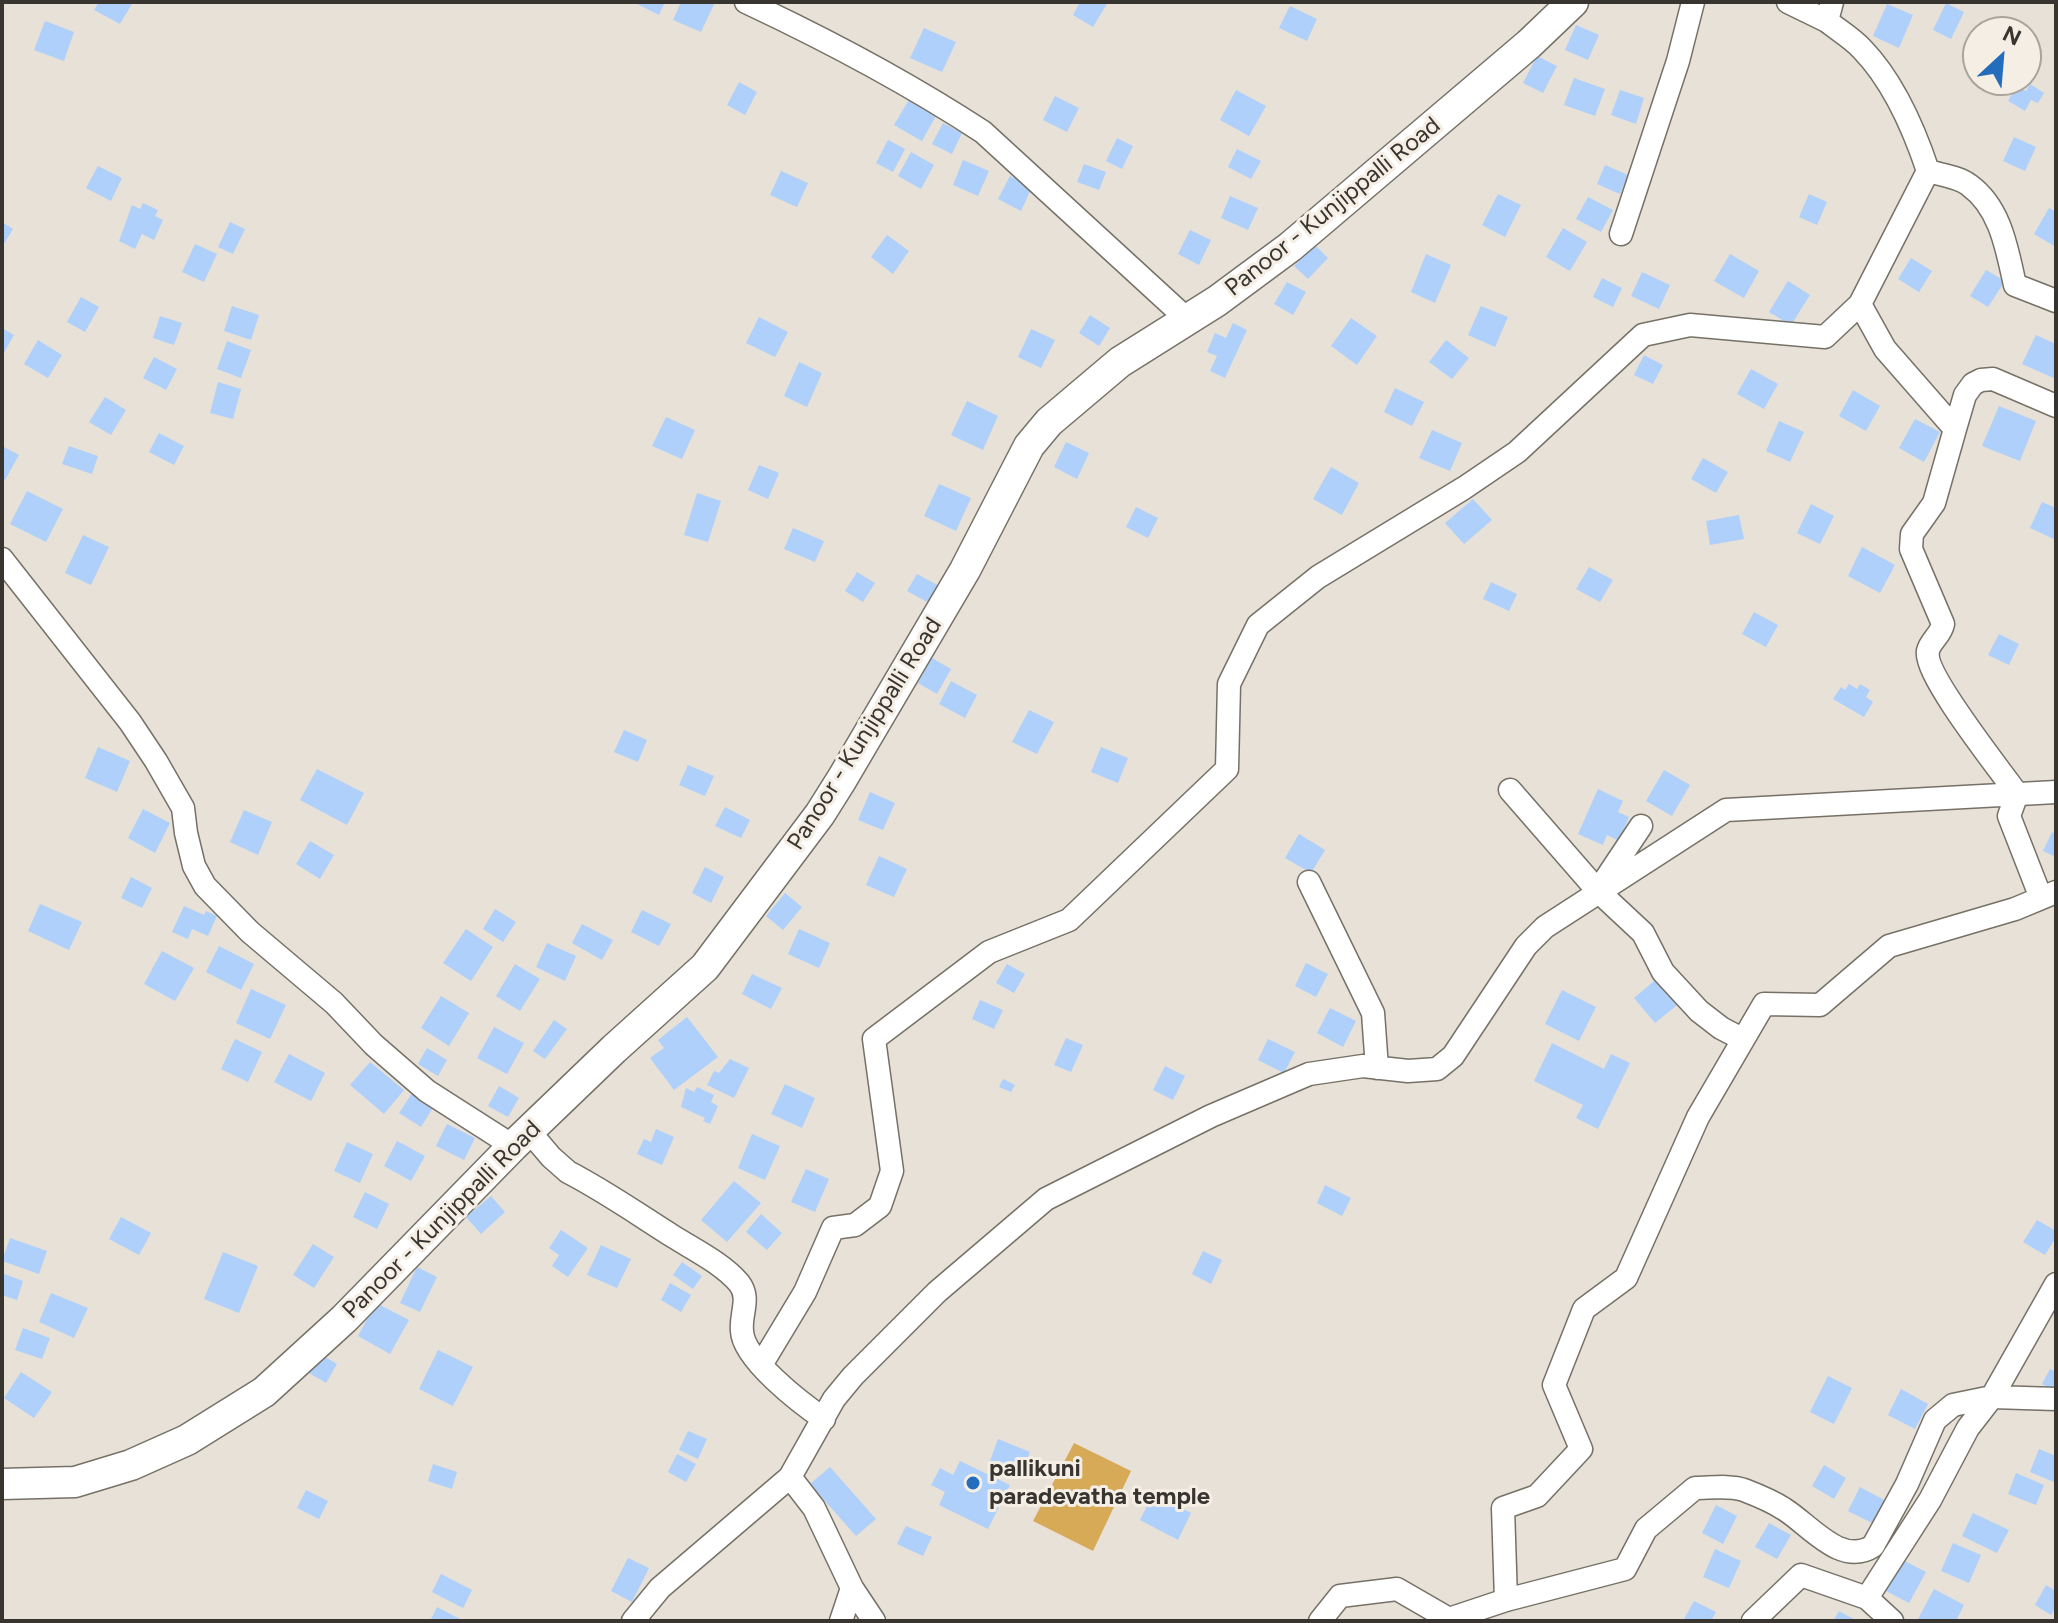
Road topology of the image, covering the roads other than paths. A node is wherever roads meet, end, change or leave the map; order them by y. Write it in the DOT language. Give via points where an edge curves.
graph roads {
  1 [pos="746,2"];
  2 [pos="1573,2"];
  3 [pos="1693,2"];
  4 [pos="1788,2"];
  5 [pos="1830,12"];
  6 [pos="1928,171"];
  7 [pos="1621,234"];
  8 [pos="2056,301"];
  9 [pos="1860,304"];
  10 [pos="1188,320"];
  11 [pos="2056,406"];
  12 [pos="1955,429"];
  13 [pos="2,559"];
  14 [pos="1510,790"];
  15 [pos="2056,792"];
  16 [pos="2017,794"];
  17 [pos="1641,826"];
  18 [pos="1309,882"];
  19 [pos="1598,891"];
  20 [pos="2048,895"];
  21 [pos="1742,1039"];
  22 [pos="1377,1068"];
  23 [pos="521,1139"];
  24 [pos="2056,1284"];
  25 [pos="761,1365"];
  26 [pos="1992,1397"];
  27 [pos="2056,1399"];
  28 [pos="824,1419"];
  29 [pos="790,1477"];
  30 [pos="2,1484"];
  31 [pos="852,1588"];
  32 [pos="1867,1598"];
  33 [pos="1506,1600"];
  34 [pos="633,1621"];
  35 [pos="841,1621"];
  36 [pos="874,1621"];
  37 [pos="1320,1621"];
  38 [pos="1753,1621"];
  39 [pos="1892,1621"];
  1 -- 10 [label="street" via="983,132"];
  2 -- 10 [label="main road, Panoor - Kunjippalli Road" via="1290,247"];
  3 -- 7 [label="street"];
  4 -- 5 [label="street"];
  5 -- 6 [label="street" via="1889,85 1917,137"];
  6 -- 8 [label="street" via="1967,183 1983,198 2003,233 2015,285"];
  6 -- 9 [label="street"];
  9 -- 12 [label="street" via="1885,349"];
  9 -- 25 [label="street" via="1825,337 1690,325 1643,335 1517,452 1318,577 1258,625 1229,684 1227,769 1069,920 989,952 874,1039 892,1171 880,1206 855,1225 833,1228 805,1292"];
  10 -- 23 [label="main road, Panoor - Kunjippalli Road" via="1120,362 1049,422 1029,446 965,570 820,814 705,967"];
  11 -- 12 [label="street" via="1993,379 1981,380 1965,395"];
  12 -- 16 [label="street" via="1934,503 1912,534 1911,549 1943,624 1928,658 1943,692"];
  13 -- 23 [label="street" via="156,761 183,808 194,866 205,886 427,1091"];
  14 -- 19 [label="street"];
  15 -- 16 [label="street"];
  16 -- 19 [label="street" via="1726,810"];
  16 -- 20 [label="street" via="2009,816"];
  17 -- 19 [label="street"];
  18 -- 22 [label="street" via="1373,1013"];
  19 -- 21 [label="street" via="1643,933 1663,972 1699,1011"];
  19 -- 22 [label="street" via="1526,946 1453,1056 1437,1069"];
  20 -- 21 [label="street" via="1889,946 1820,1005 1764,1004"];
  21 -- 33 [label="street" via="1698,1117 1626,1278 1584,1309 1554,1385 1581,1449 1537,1496 1503,1508"];
  22 -- 28 [label="street" via="1309,1074 1211,1116 1046,1199 937,1292 853,1376"];
  23 -- 25 [label="street" via="741,1285 746,1304 741,1334"];
  23 -- 30 [label="main road, Panoor - Kunjippalli Road" via="344,1319 264,1392 187,1440 131,1465 75,1482"];
  24 -- 26 [label="street"];
  25 -- 28 [label="street" via="793,1398"];
  26 -- 27 [label="street"];
  26 -- 32 [label="street" via="1968,1428 1930,1500"];
  26 -- 33 [label="street" via="1953,1405 1935,1420 1907,1484 1873,1546 1863,1553 1853,1554 1827,1541 1783,1508 1741,1489 1695,1488 1646,1529 1625,1569"];
  28 -- 29 [label="street"];
  29 -- 31 [label="street" via="814,1508"];
  29 -- 34 [label="street" via="660,1588"];
  31 -- 35 [label="street"];
  31 -- 36 [label="street"];
  32 -- 38 [label="street" via="1801,1575"];
  32 -- 39 [label="street"];
  33 -- 37 [label="street" via="1449,1619 1397,1589 1340,1596"];
}
